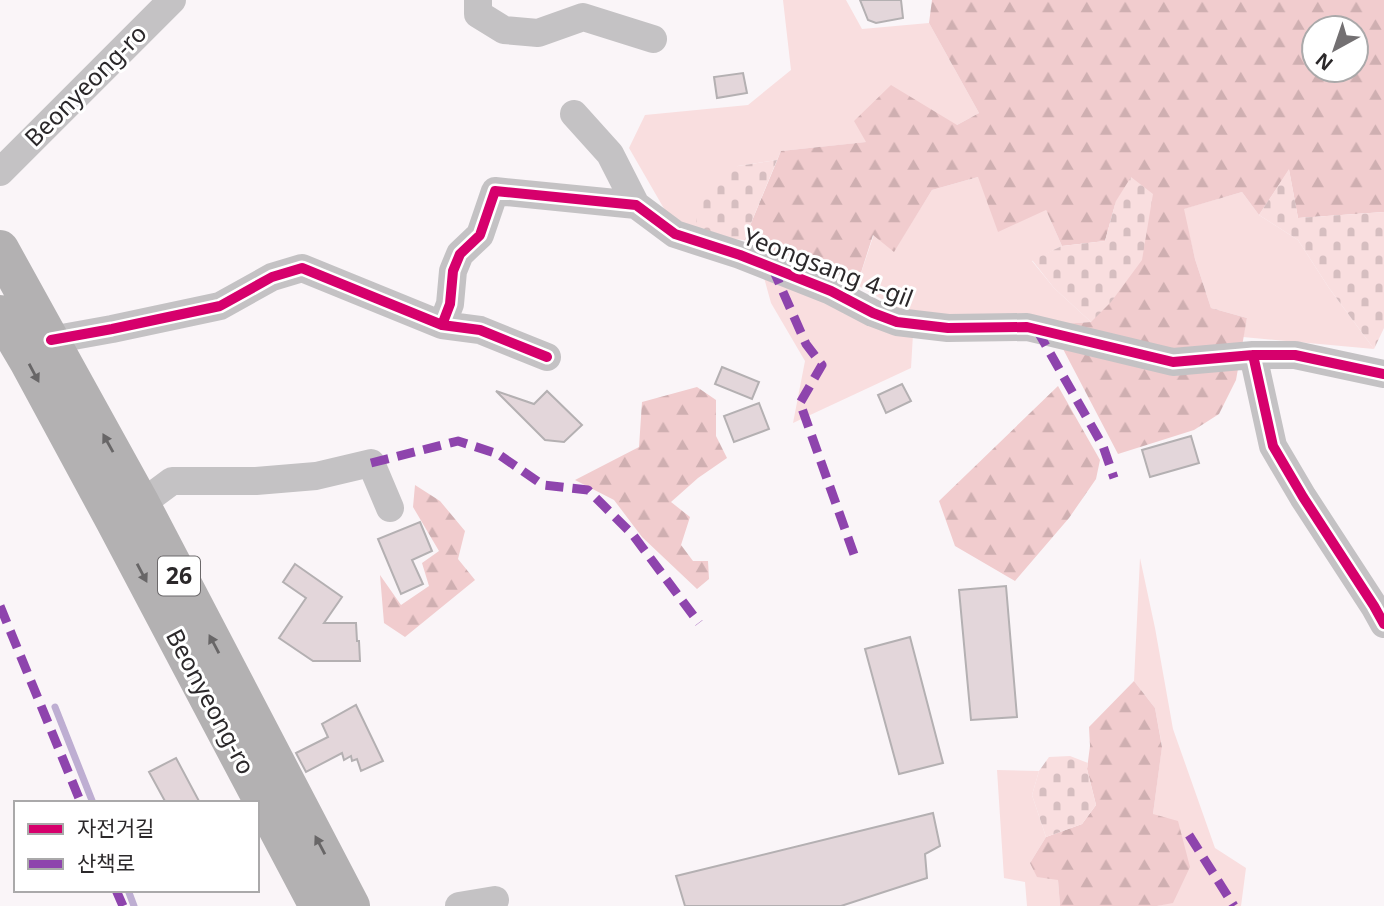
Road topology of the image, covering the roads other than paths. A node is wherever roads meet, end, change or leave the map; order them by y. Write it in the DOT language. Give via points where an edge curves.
graph roads {
  1 [pos="172,0"];
  2 [pos="478,0"];
  3 [pos="653,39"];
  4 [pos="574,114"];
  5 [pos="0,172"];
  6 [pos="636,205"];
  7 [pos="0,249"];
  8 [pos="0,314"];
  9 [pos="442,325"];
  10 [pos="51,340"];
  11 [pos="1253,355"];
  12 [pos="547,357"];
  13 [pos="1384,374"];
  14 [pos="141,504"];
  15 [pos="390,508"];
  16 [pos="1384,624"];
  17 [pos="495,900"];
  18 [pos="318,906"];
  19 [pos="351,906"];
  20 [pos="459,906"];
  1 -- 5 [label="street, Beonyeong-ro"];
  2 -- 3 [label="street" via="478,14 504,30 538,33 583,17"];
  4 -- 6 [label="street" via="610,154"];
  6 -- 9 [label="street" via="495,191 480,235 460,254 453,271 450,304"];
  6 -- 11 [label="street, Yeongsang 4-gil" via="675,234 831,290 897,322 948,328 1027,327 1173,362"];
  7 -- 10 [label="main road, Beonyeong-ro / 26"];
  8 -- 18 [label="main road, Beonyeong-ro / 26, one-way"];
  9 -- 10 [label="street" via="302,268 272,277 220,306"];
  9 -- 12 [label="street" via="480,330"];
  14 -- 10 [label="main road, Beonyeong-ro / 26, one-way"];
  11 -- 13 [label="street, Yeongsang 4-gil" via="1295,355"];
  11 -- 16 [label="street" via="1273,446"];
  14 -- 15 [label="street" via="172,481 316,477 371,463"];
  19 -- 14 [label="main road, Beonyeong-ro / 26, one-way"];
  17 -- 20 [label="street"];
}
